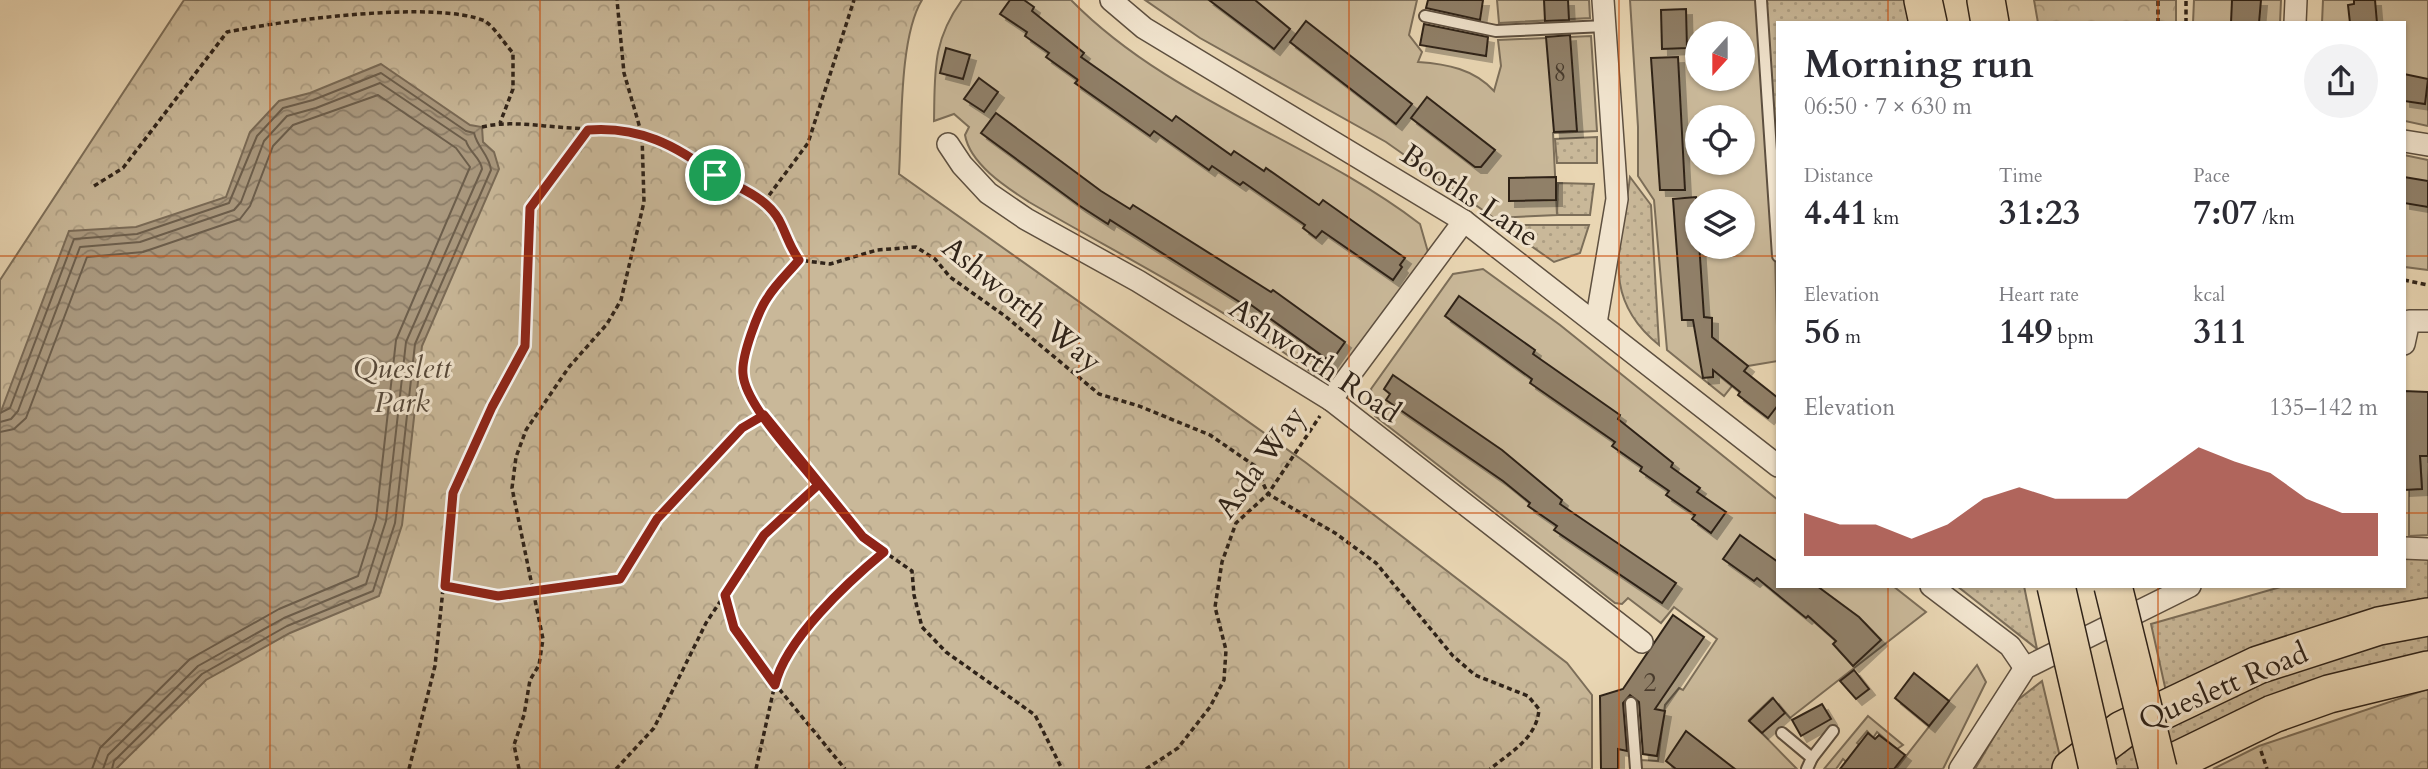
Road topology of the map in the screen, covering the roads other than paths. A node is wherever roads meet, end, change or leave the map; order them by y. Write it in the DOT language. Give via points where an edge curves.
graph roads {
  1 [pos="1111,0"];
  2 [pos="1603,0"];
  3 [pos="1761,0"];
  4 [pos="1923,0"];
  5 [pos="1986,0"];
  6 [pos="2296,0"];
  7 [pos="1425,16"];
  8 [pos="1928,21"];
  9 [pos="1990,21"];
  10 [pos="2295,21"];
  11 [pos="1605,26"];
  12 [pos="2406,141"];
  13 [pos="948,144"];
  14 [pos="2428,145"];
  15 [pos="1464,221"];
  16 [pos="1776,226"];
  17 [pos="2428,321"];
  18 [pos="1596,323"];
  19 [pos="2406,335"];
  20 [pos="1331,400"];
  21 [pos="1776,464"];
  22 [pos="2406,548"];
  23 [pos="2428,549"];
  24 [pos="1934,588"];
  25 [pos="2056,588"];
  26 [pos="2114,588"];
  27 [pos="2186,588"];
  28 [pos="2428,617"];
  29 [pos="1642,642"];
  30 [pos="2025,668"];
  31 [pos="2428,670"];
  32 [pos="1631,703"];
  33 [pos="1833,732"];
  34 [pos="1782,733"];
  35 [pos="1810,764"];
  36 [pos="1636,769"];
  37 [pos="1960,769"];
  38 [pos="2071,769"];
  39 [pos="2098,769"];
  40 [pos="2159,769"];
  1 -- 15 [label="street, Booths Lane" via="1144,28"];
  2 -- 11 [label="street"];
  3 -- 16 [label="lane"];
  4 -- 8 [label="highway"];
  5 -- 9 [label="highway"];
  6 -- 10 [label="street"];
  7 -- 11 [label="lane" via="1496,31"];
  11 -- 18 [label="street" via="1617,199"];
  12 -- 14 [label="street"];
  13 -- 20 [label="street, Ashworth Road" via="988,193 1026,219 1139,281"];
  15 -- 18 [label="street, Booths Lane"];
  15 -- 20 [label="street"];
  17 -- 19 [label="street" via="2409,321"];
  18 -- 21 [label="street, Booths Lane"];
  20 -- 29 [label="street, Ashworth Road"];
  22 -- 23 [label="street"];
  24 -- 30 [label="street" via="2010,646"];
  25 -- 39 [label="highway, bridge"];
  26 -- 40 [label="highway, bridge"];
  27 -- 30 [label="street"];
  28 -- 38 [label="highway, Queslett Road" via="2379,626 2258,664 2122,730"];
  30 -- 37 [label="street"];
  31 -- 40 [label="highway, Queslett Road" via="2329,694 2273,714"];
  32 -- 36 [label="lane"];
  33 -- 35 [label="lane"];
  34 -- 35 [label="lane"];
}
